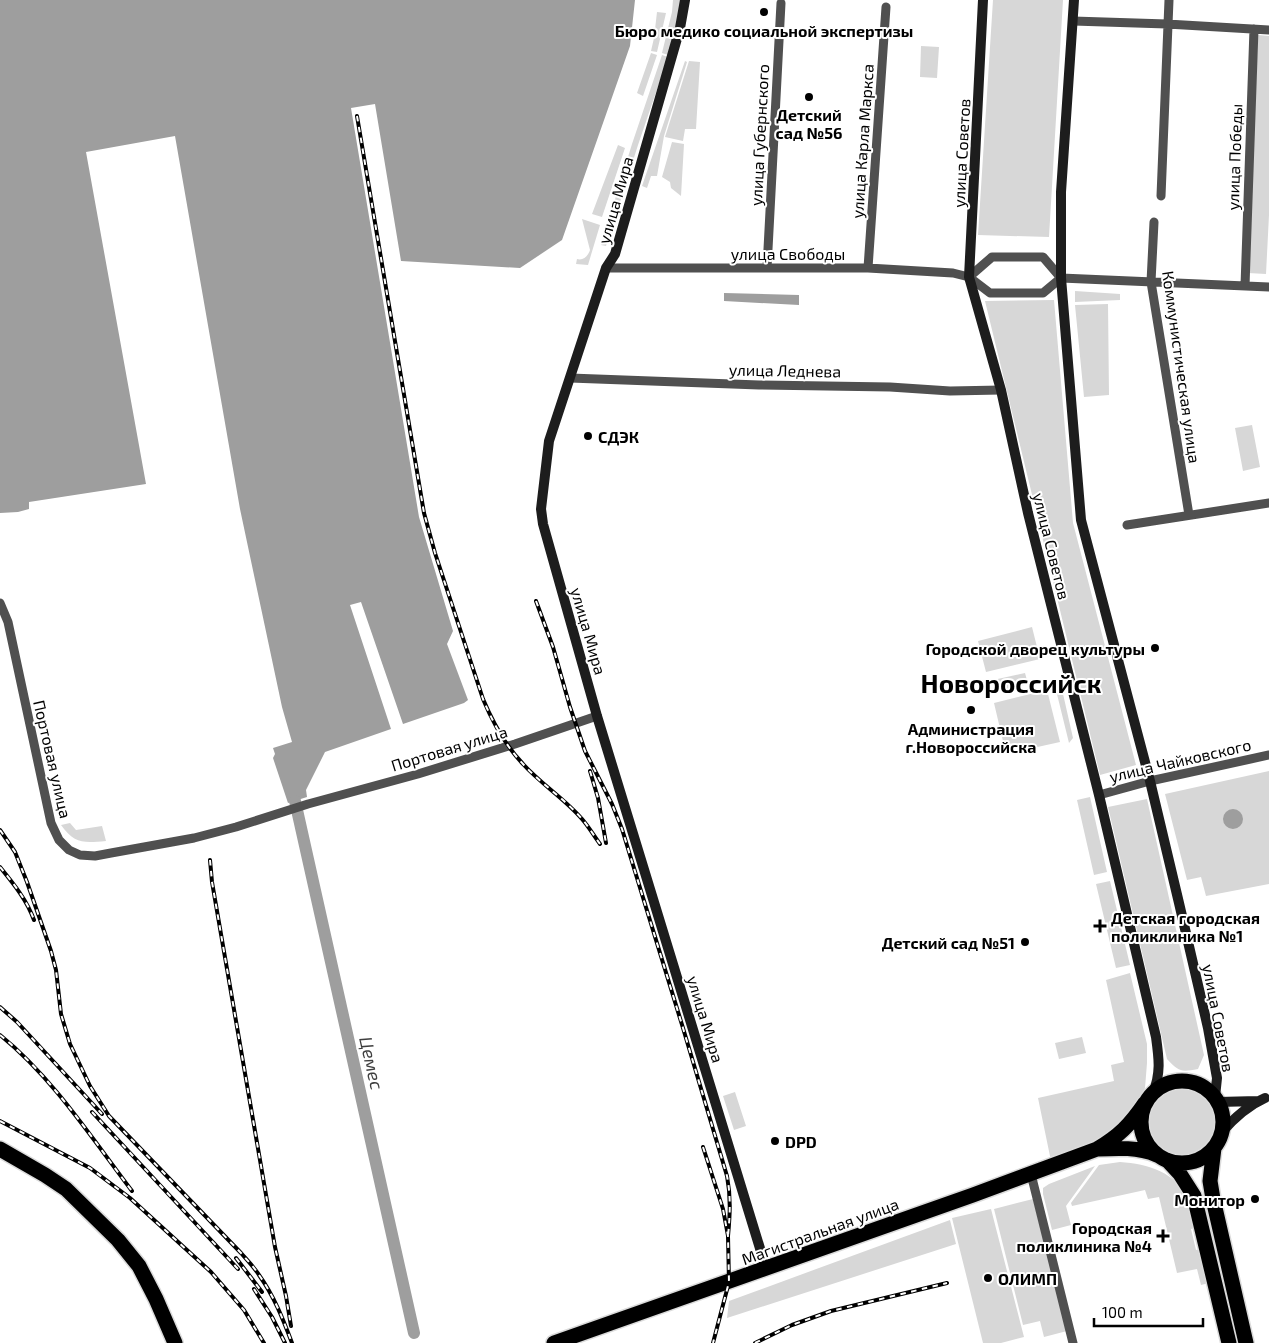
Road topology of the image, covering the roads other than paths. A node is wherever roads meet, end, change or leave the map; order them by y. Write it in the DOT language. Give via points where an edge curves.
graph roads {
  1 [pos="685,0"];
  2 [pos="983,0"];
  3 [pos="1074,0"];
  4 [pos="1169,0"];
  5 [pos="781,3"];
  6 [pos="886,7"];
  7 [pos="1073,20"];
  8 [pos="1167,24"];
  9 [pos="1254,30"];
  10 [pos="1269,30"];
  11 [pos="1161,196"];
  12 [pos="1154,222"];
  13 [pos="606,268"];
  14 [pos="766,268"];
  15 [pos="868,268"];
  16 [pos="969,277"];
  17 [pos="1061,278"];
  18 [pos="1152,282"];
  19 [pos="1245,286"];
  20 [pos="1269,287"];
  21 [pos="570,378"];
  22 [pos="1001,390"];
  23 [pos="1269,503"];
  24 [pos="1189,516"];
  25 [pos="1127,525"];
  26 [pos="0,603"];
  27 [pos="597,716"];
  28 [pos="1269,755"];
  29 [pos="1150,781"];
  30 [pos="1099,795"];
  31 [pos="1149,1098"];
  32 [pos="1216,1100"];
  33 [pos="1221,1133"];
  34 [pos="1214,1148"];
  35 [pos="0,1149"];
  36 [pos="1097,1149"];
  37 [pos="1163,1158"];
  38 [pos="1031,1174"];
  39 [pos="766,1268"];
  40 [pos="175,1343"];
  41 [pos="554,1343"];
  42 [pos="1073,1343"];
  43 [pos="1228,1343"];
  44 [pos="1246,1343"];
  1 -- 13 [label="street, улица Мира" via="680,28 615,254"];
  2 -- 16 [label="street, улица Советов"];
  3 -- 7 [label="street, улица Советов"];
  4 -- 8 [label="street"];
  5 -- 14 [label="street, улица Губернского"];
  6 -- 15 [label="street, улица Карла Маркса"];
  7 -- 8 [label="street"];
  7 -- 17 [label="street, улица Советов" via="1061,192"];
  8 -- 9 [label="street"];
  8 -- 11 [label="street"];
  9 -- 10 [label="street"];
  9 -- 19 [label="street, улица Победы"];
  12 -- 18 [label="street, Коммунистическая улица"];
  13 -- 14 [label="street, улица Свободы"];
  13 -- 21 [label="street, улица Мира"];
  14 -- 15 [label="street, улица Свободы"];
  15 -- 16 [label="street, улица Свободы" via="954,273"];
  16 -- 17 [label="street, улица Свободы" via="990,293 1043,293"];
  16 -- 17 [label="street" via="992,257 1043,257"];
  16 -- 22 [label="street, улица Советов"];
  17 -- 18 [label="street"];
  17 -- 29 [label="street, улица Советов" via="1081,520"];
  18 -- 19 [label="street"];
  18 -- 24 [label="street, Коммунистическая улица"];
  19 -- 20 [label="street"];
  21 -- 22 [label="street, улица Леднева"];
  21 -- 27 [label="street, улица Мира" via="548,440 541,509"];
  22 -- 30 [label="street, улица Советов"];
  23 -- 24 [label="street"];
  24 -- 25 [label="street"];
  26 -- 27 [label="street, Портовая улица" via="8,622 51,823 59,840 80,855 111,854 236,828"];
  27 -- 39 [label="street, улица Мира"];
  28 -- 29 [label="street, улица Чайковского"];
  29 -- 30 [label="street, улица Чайковского"];
  29 -- 32 [label="street, улица Советов" via="1209,1033 1217,1078"];
  30 -- 31 [label="street, улица Советов" via="1156,1038 1159,1073"];
  31 -- 32 [label="highway" via="1160,1087 1180,1081 1199,1085"];
  31 -- 36 [label="highway, Магистральная улица" via="1126,1128"];
  31 -- 37 [label="highway" via="1142,1111 1141,1128 1147,1144"];
  32 -- 33 [label="highway" via="1222,1112"];
  32 -- 33 [label="street" via="1262,1100 1234,1118"];
  33 -- 34 [label="highway"];
  34 -- 37 [label="highway" via="1193,1161 1176,1162"];
  34 -- 44 [label="highway" via="1210,1181"];
  35 -- 40 [label="highway" via="66,1189 118,1240 139,1266"];
  36 -- 37 [label="highway, Магистральная улица" via="1124,1148"];
  36 -- 38 [label="highway, Магистральная улица"];
  37 -- 43 [label="highway" via="1180,1174 1194,1196"];
  38 -- 39 [label="highway, Магистральная улица"];
  38 -- 42 [label="street"];
  39 -- 41 [label="highway, Магистральная улица"];
}
